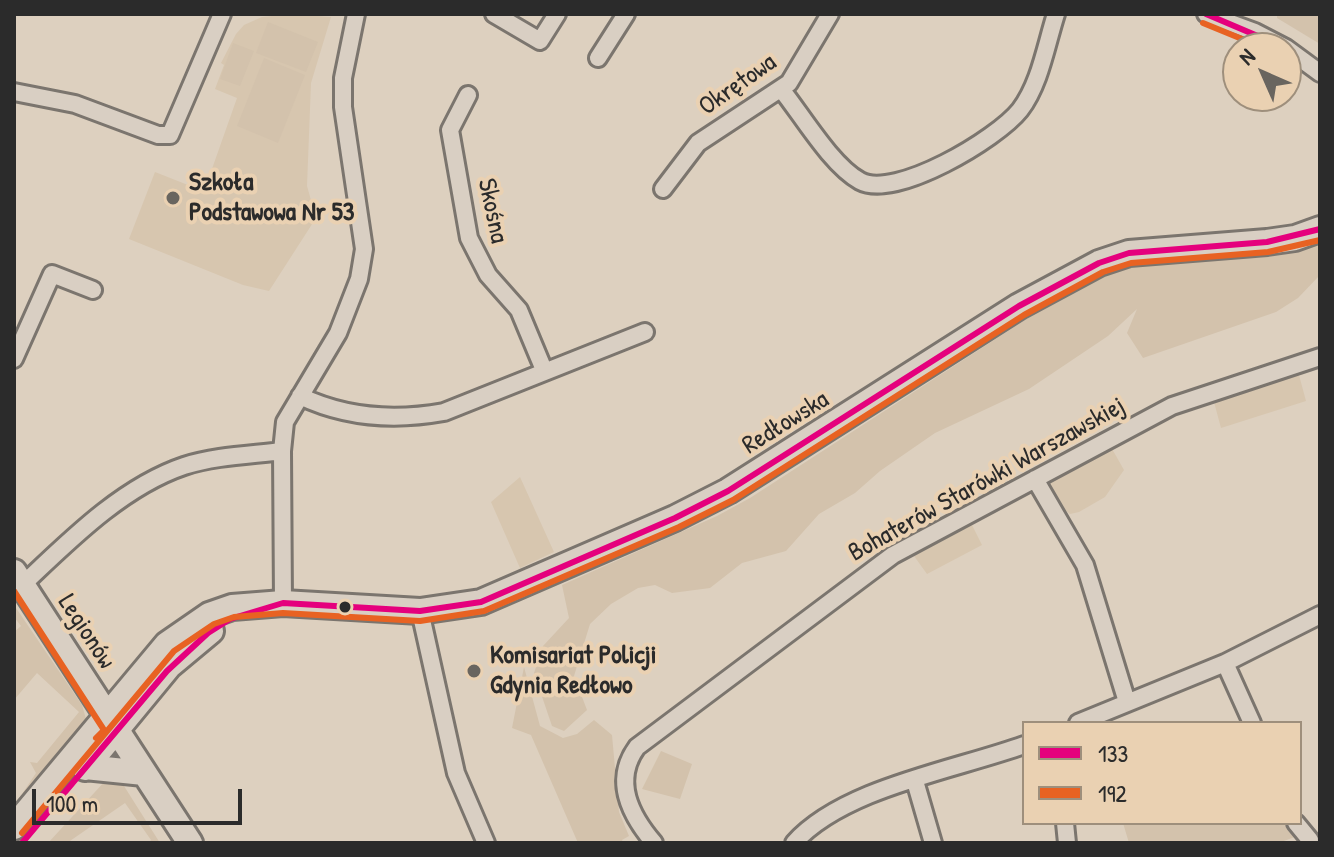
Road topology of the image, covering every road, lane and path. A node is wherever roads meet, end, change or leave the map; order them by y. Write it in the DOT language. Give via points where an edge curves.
graph roads {
  1 [pos="222,14"];
  2 [pos="356,14"];
  3 [pos="494,14"];
  4 [pos="557,14"];
  5 [pos="626,14"];
  6 [pos="830,14"];
  7 [pos="1056,14"];
  8 [pos="1206,14"];
  9 [pos="1255,32"];
  10 [pos="598,58"];
  11 [pos="1302,60"];
  12 [pos="1320,73"];
  13 [pos="781,89"];
  14 [pos="14,92"];
  15 [pos="468,95"];
  16 [pos="663,189"];
  17 [pos="1320,229"];
  18 [pos="93,290"];
  19 [pos="645,332"];
  20 [pos="1320,357"];
  21 [pos="14,359"];
  22 [pos="544,370"];
  23 [pos="300,396"];
  24 [pos="282,451"];
  25 [pos="1035,479"];
  26 [pos="17,583"];
  27 [pos="273,604"];
  28 [pos="420,611"];
  29 [pos="1320,615"];
  30 [pos="1225,663"];
  31 [pos="1127,702"];
  32 [pos="1083,721"];
  33 [pos="1251,721"];
  34 [pos="112,723"];
  35 [pos="1022,746"];
  36 [pos="85,767"];
  37 [pos="144,773"];
  38 [pos="915,781"];
  39 [pos="1298,825"];
  40 [pos="14,827"];
  41 [pos="1310,840"];
  42 [pos="22,843"];
  43 [pos="190,843"];
  44 [pos="486,843"];
  45 [pos="654,843"];
  46 [pos="794,843"];
  47 [pos="933,843"];
  1 -- 14 [label="street" via="170,135 56,99"];
  2 -- 23 [label="street" via="343,78 343,107 364,249 343,323"];
  3 -- 4 [label="street" via="540,41"];
  5 -- 10 [label="street"];
  6 -- 13 [label="street, Okrętowa" via="797,73"];
  7 -- 13 [label="street" via="1028,97 1012,119 903,183 876,186 855,178"];
  8 -- 9 [label="street"];
  11 -- 12 [label="street"];
  13 -- 16 [label="street, Okrętowa" via="698,143"];
  15 -- 22 [label="street, Skośna" via="450,130 469,238 488,275 519,310"];
  17 -- 28 [label="street, Redłowska" via="1267,242 1129,253 1099,263 1019,306 770,467 675,518 481,602"];
  18 -- 21 [label="street" via="52,274"];
  19 -- 22 [label="street"];
  20 -- 25 [label="street, Bohaterów Starówki Warszawskiej" via="1172,406"];
  22 -- 23 [label="street" via="444,412 411,418 366,417"];
  23 -- 24 [label="street" via="285,422"];
  24 -- 26 [label="street" via="214,459 171,471 121,500"];
  24 -- 27 [label="street"];
  25 -- 31 [label="street" via="1085,565"];
  25 -- 45 [label="street, Bohaterów Starówki Warszawskiej" via="880,564 637,747 627,770 628,805"];
  26 -- 34 [label="street, Legionów"];
  27 -- 28 [label="street, Redłowska"];
  27 -- 34 [label="street, Redłowska" via="216,627"];
  28 -- 44 [label="street" via="456,773"];
  29 -- 30 [label="street"];
  30 -- 31 [label="street"];
  30 -- 33 [label="street"];
  31 -- 32 [label="street"];
  34 -- 36 [label="street, Redłowska"];
  34 -- 37 [label="street, Legionów"];
  34 -- 40 [label="street, Redłowska"];
  35 -- 38 [label="street"];
  36 -- 37 [label="street"];
  36 -- 42 [label="street, Redłowska"];
  37 -- 43 [label="street, Legionów"];
  38 -- 46 [label="street" via="839,808"];
  38 -- 47 [label="street"];
  39 -- 41 [label="street"];
}
